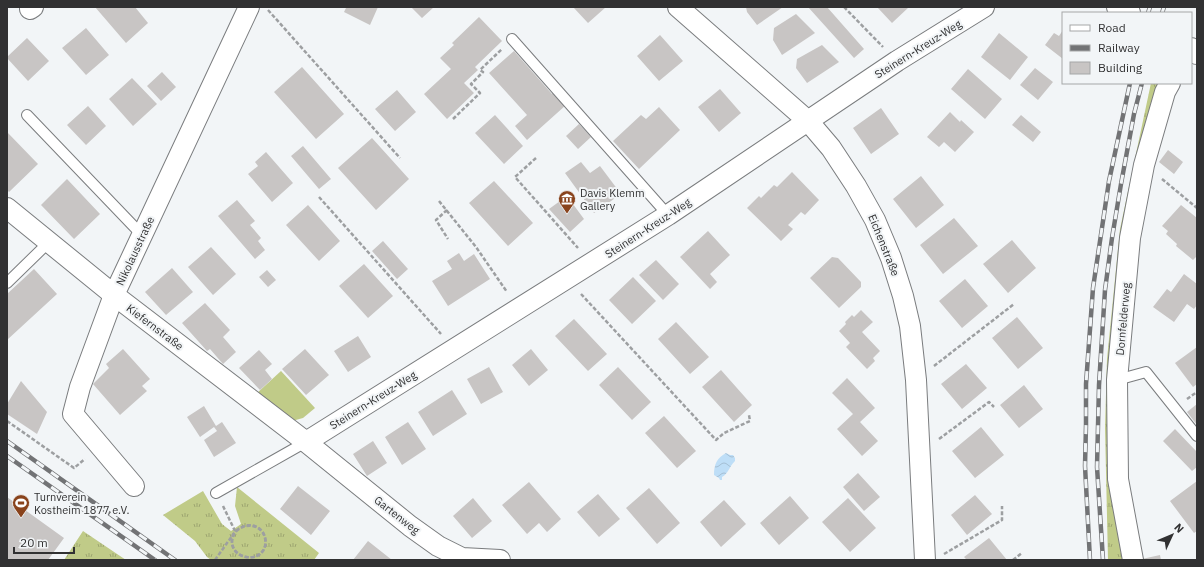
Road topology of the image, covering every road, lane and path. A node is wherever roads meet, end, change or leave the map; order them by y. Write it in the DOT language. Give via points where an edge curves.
graph roads {
  1 [pos="249,7"];
  2 [pos="265,7"];
  3 [pos="678,7"];
  4 [pos="844,7"];
  5 [pos="984,7"];
  6 [pos="1118,7"];
  7 [pos="1127,12"];
  8 [pos="512,39"];
  9 [pos="897,61"];
  10 [pos="1169,84"];
  11 [pos="27,115"];
  12 [pos="453,119"];
  13 [pos="808,121"];
  14 [pos="400,158"];
  15 [pos="536,158"];
  16 [pos="1144,164"];
  17 [pos="319,197"];
  18 [pos="439,201"];
  19 [pos="7,208"];
  20 [pos="1197,208"];
  21 [pos="447,210"];
  22 [pos="668,215"];
  23 [pos="142,235"];
  24 [pos="448,239"];
  25 [pos="49,242"];
  26 [pos="591,264"];
  27 [pos="567,279"];
  28 [pos="7,283"];
  29 [pos="114,295"];
  30 [pos="1014,304"];
  31 [pos="519,308"];
  32 [pos="455,349"];
  33 [pos="916,380"];
  34 [pos="1117,380"];
  35 [pos="994,406"];
  36 [pos="749,415"];
  37 [pos="7,421"];
  38 [pos="1197,436"];
  39 [pos="306,442"];
  40 [pos="100,446"];
  41 [pos="919,454"];
  42 [pos="134,486"];
  43 [pos="216,493"];
  44 [pos="1002,506"];
  45 [pos="1022,552"];
  46 [pos="237,554"];
  47 [pos="932,558"];
  48 [pos="215,560"];
  49 [pos="500,560"];
  50 [pos="1013,560"];
  51 [pos="1133,560"];
  1 -- 23 [label="street, Nikolausstraße"];
  2 -- 14 [label="path"];
  3 -- 13 [label="street, Eichenstraße"];
  4 -- 9 [label="path"];
  5 -- 9 [label="street, Steinern-Kreuz-Weg"];
  6 -- 7 [label="main road"];
  8 -- 12 [label="path" via="480,70 483,72 471,84 480,93"];
  8 -- 22 [label="lane"];
  9 -- 13 [label="street, Steinern-Kreuz-Weg"];
  10 -- 16 [label="street, Dornfelderweg"];
  11 -- 23 [label="lane"];
  13 -- 22 [label="street, Steinern-Kreuz-Weg"];
  13 -- 33 [label="street, Eichenstraße" via="856,186 875,220 891,258 910,326"];
  15 -- 26 [label="path" via="515,177"];
  16 -- 20 [label="path"];
  16 -- 34 [label="street, Dornfelderweg" via="1130,238"];
  17 -- 32 [label="path"];
  18 -- 21 [label="path"];
  19 -- 25 [label="street, Kiefernstraße"];
  21 -- 24 [label="path" via="436,220"];
  21 -- 31 [label="path"];
  22 -- 26 [label="street, Steinern-Kreuz-Weg"];
  23 -- 29 [label="street, Nikolausstraße"];
  25 -- 28 [label="lane"];
  25 -- 29 [label="street, Kiefernstraße"];
  26 -- 27 [label="street, Steinern-Kreuz-Weg"];
  27 -- 31 [label="street, Steinern-Kreuz-Weg"];
  27 -- 36 [label="path" via="716,440 750,420"];
  29 -- 39 [label="street, Kiefernstraße"];
  29 -- 40 [label="street, Nikolausstraße" via="80,387 73,414"];
  30 -- 33 [label="path"];
  31 -- 32 [label="street, Steinern-Kreuz-Weg"];
  32 -- 39 [label="street, Steinern-Kreuz-Weg"];
  33 -- 41 [label="street, Eichenstraße"];
  34 -- 38 [label="lane" via="1146,372"];
  34 -- 51 [label="street, Dornfelderweg" via="1118,479"];
  35 -- 41 [label="path" via="989,402"];
  37 -- 40 [label="path" via="74,468"];
  39 -- 43 [label="lane"];
  39 -- 49 [label="street, Gartenweg" via="438,546 462,558"];
  40 -- 42 [label="street, Nikolausstraße"];
  41 -- 47 [label="street, Eichenstraße"];
  43 -- 46 [label="path, bridge" via="235,531 232,543"];
  44 -- 47 [label="path" via="1002,520"];
  45 -- 50 [label="path"];
  46 -- 46 [label="path, bridge" via="249,559 260,554 265,543 261,531 250,525 238,528 233,534 232,543"];
  46 -- 48 [label="path, bridge" via="248,559 260,554 265,539 259,528 247,525 238,528"];
}
